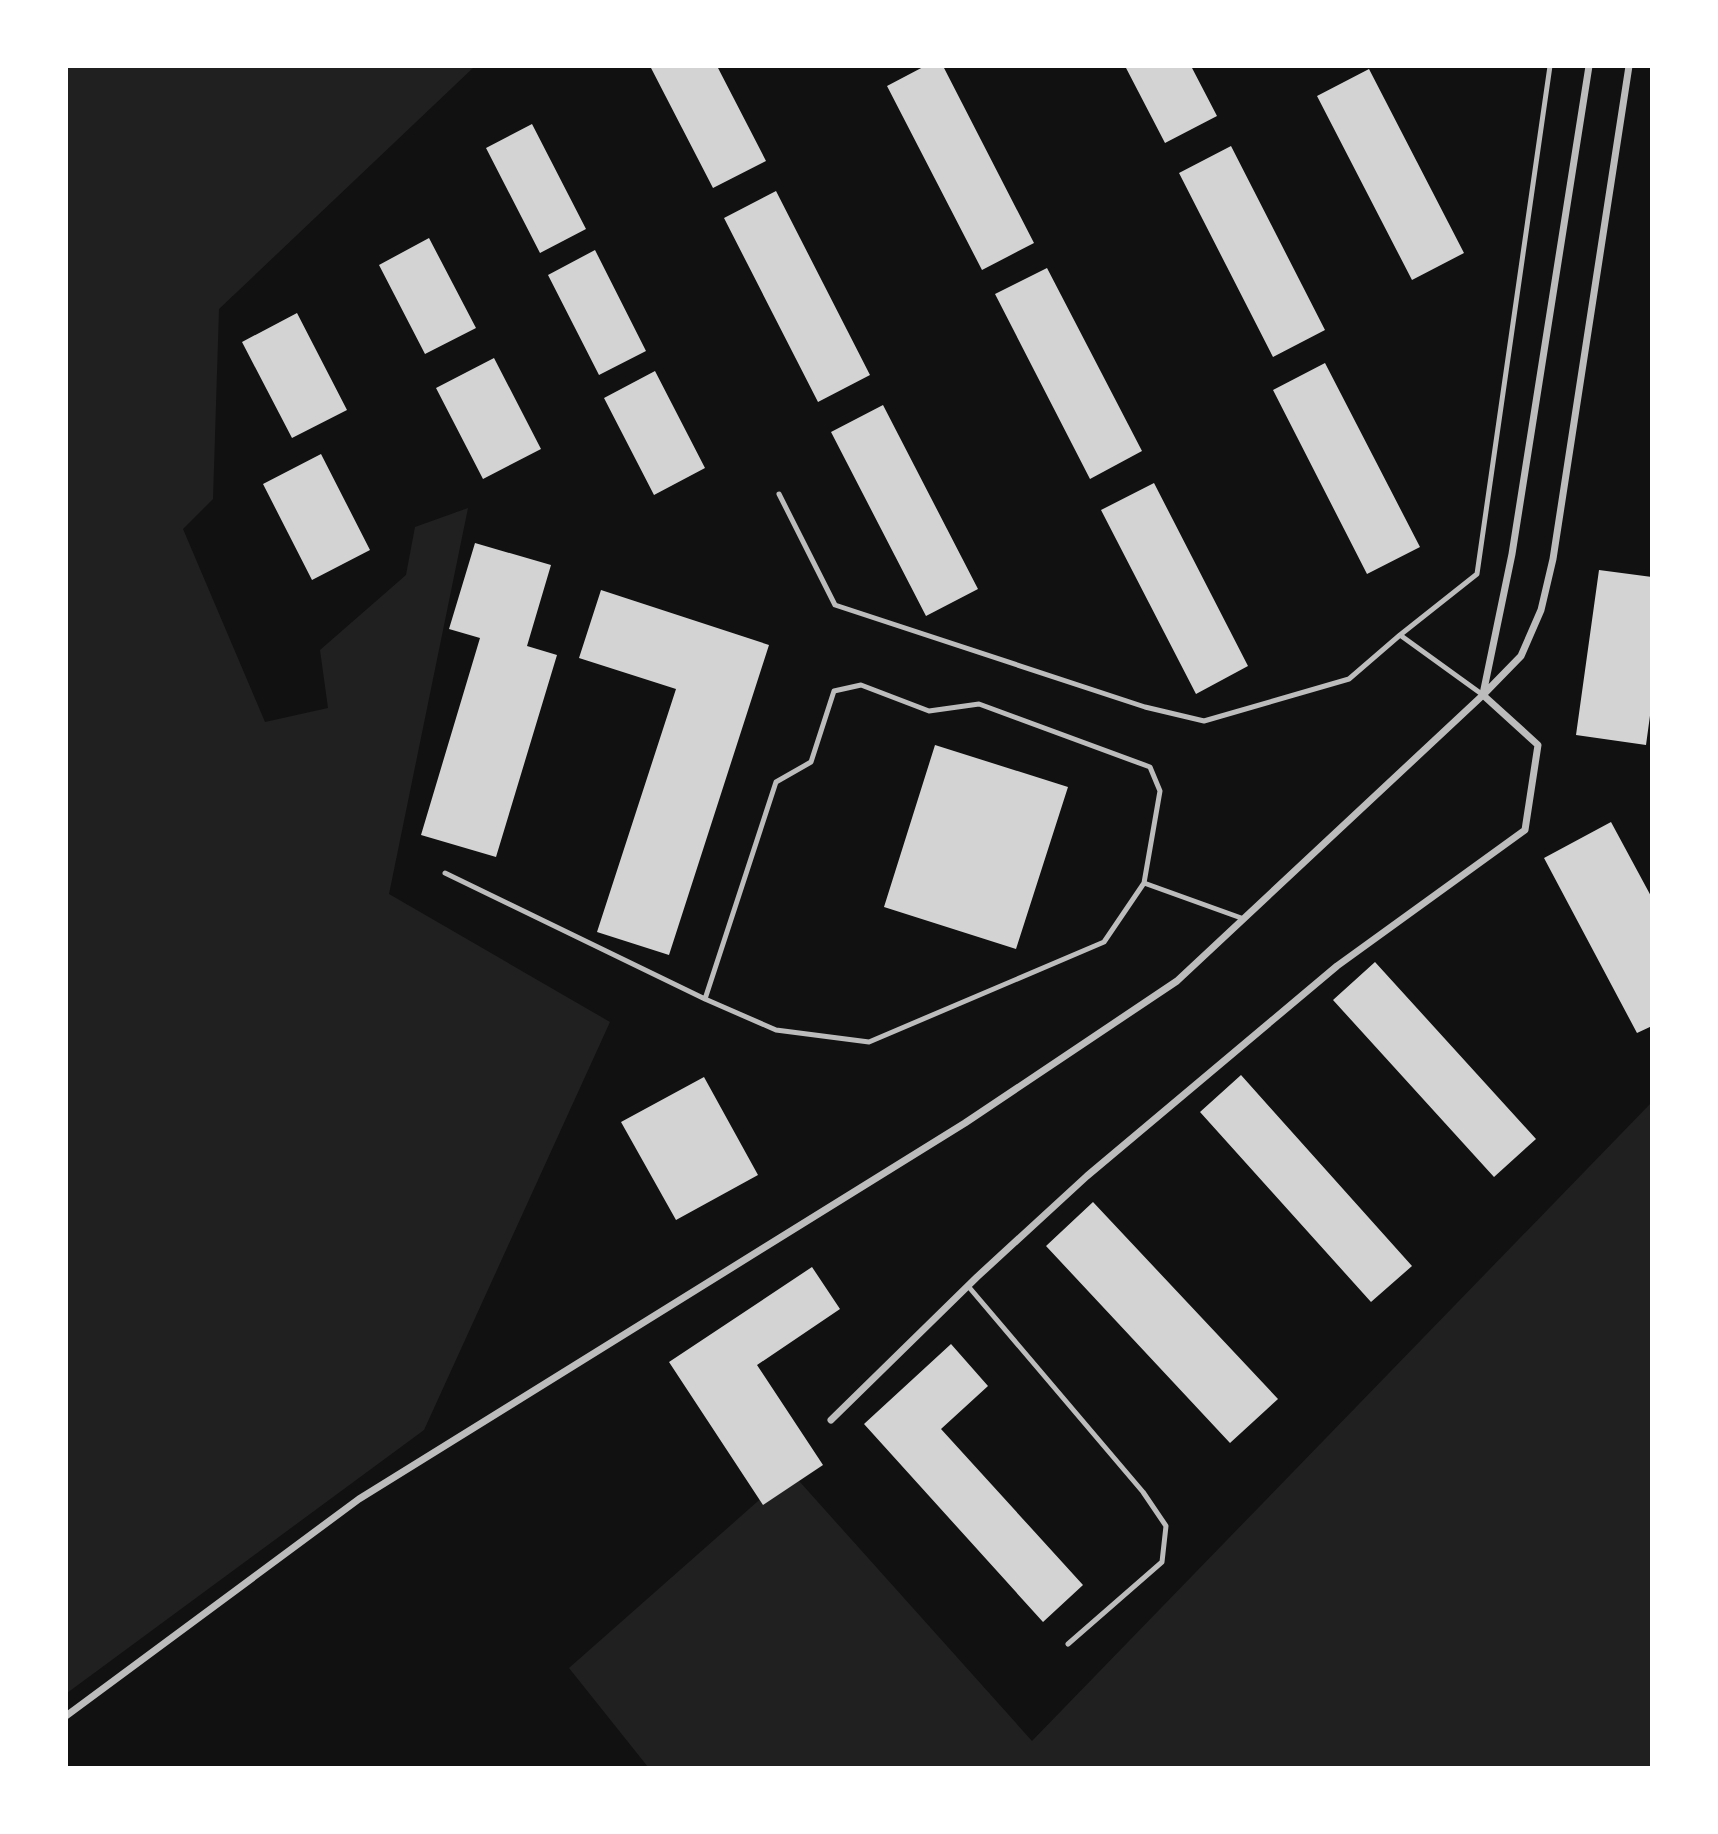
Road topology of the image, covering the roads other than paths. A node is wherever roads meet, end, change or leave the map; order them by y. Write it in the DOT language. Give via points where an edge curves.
graph roads {
  1 [pos="1550,66"];
  2 [pos="1589,66"];
  3 [pos="1629,66"];
  4 [pos="779,494"];
  5 [pos="1400,635"];
  6 [pos="1483,695"];
  7 [pos="444,873"];
  8 [pos="1144,883"];
  9 [pos="1244,919"];
  10 [pos="705,999"];
  11 [pos="968,1286"];
  12 [pos="831,1420"];
  13 [pos="1068,1644"];
  14 [pos="66,1716"];
  1 -- 5 [label="lane" via="1477,574"];
  2 -- 6 [label="street" via="1512,554"];
  3 -- 6 [label="street" via="1550,572 1541,610 1521,656"];
  4 -- 5 [label="lane" via="835,605 1145,707 1204,721 1349,679"];
  5 -- 6 [label="lane"];
  6 -- 9 [label="street"];
  6 -- 11 [label="street" via="1538,745 1525,830 1337,966 1087,1176"];
  7 -- 10 [label="lane"];
  8 -- 9 [label="lane"];
  8 -- 10 [label="lane" via="1104,942 869,1042 776,1030"];
  8 -- 10 [label="lane" via="1160,792 1150,767 979,704 929,711 861,685 834,691 811,762 776,782"];
  9 -- 14 [label="street" via="1177,981 965,1123 359,1499"];
  11 -- 12 [label="street"];
  11 -- 13 [label="lane" via="1143,1492 1166,1526 1162,1562"];
}
